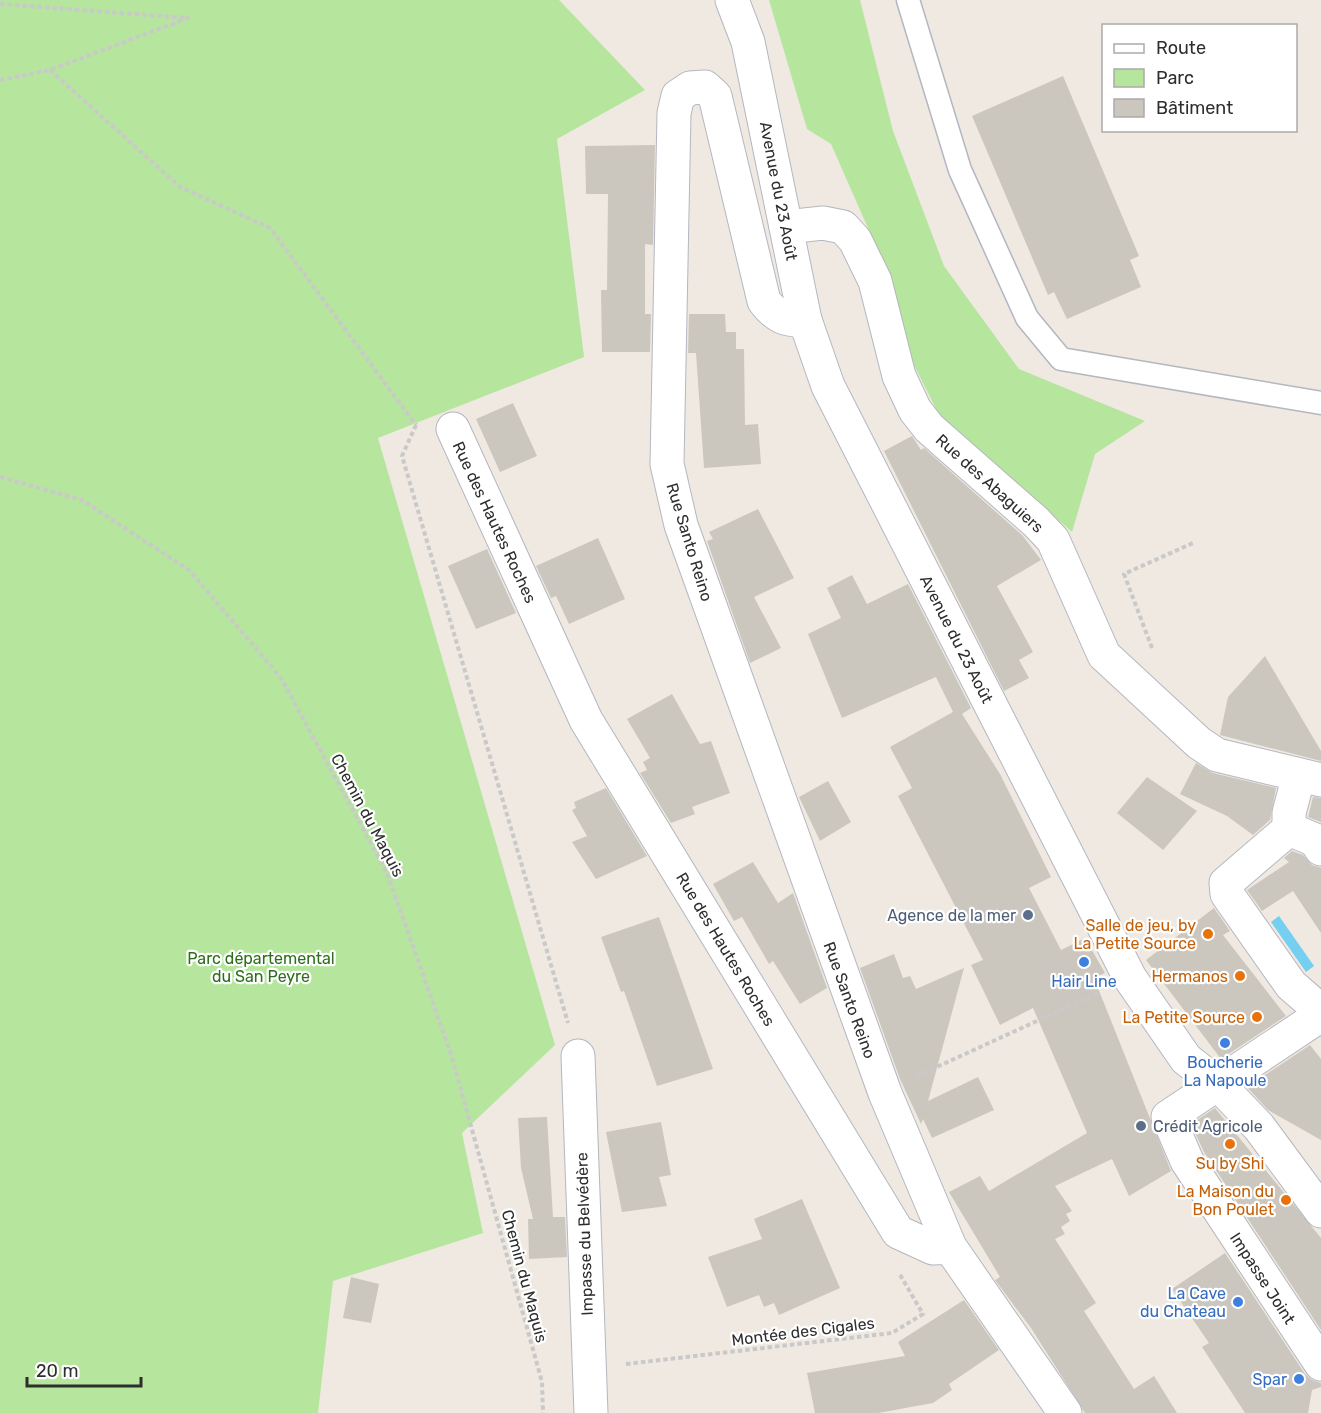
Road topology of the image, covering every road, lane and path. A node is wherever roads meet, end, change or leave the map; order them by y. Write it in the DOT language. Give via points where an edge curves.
graph roads {
  1 [pos="732,0"];
  2 [pos="909,0"];
  3 [pos="0,4"];
  4 [pos="50,70"];
  5 [pos="0,80"];
  6 [pos="786,226"];
  7 [pos="805,320"];
  8 [pos="1321,403"];
  9 [pos="416,425"];
  10 [pos="453,429"];
  11 [pos="0,477"];
  12 [pos="1193,543"];
  13 [pos="1156,657"];
  14 [pos="1310,777"];
  15 [pos="1289,829"];
  16 [pos="1321,849"];
  17 [pos="1130,978"];
  18 [pos="1321,1011"];
  19 [pos="1321,1015"];
  20 [pos="578,1056"];
  21 [pos="912,1078"];
  22 [pos="1219,1085"];
  23 [pos="1315,1193"];
  24 [pos="898,1232"];
  25 [pos="950,1247"];
  26 [pos="1321,1364"];
  27 [pos="589,1368"];
  28 [pos="543,1413"];
  29 [pos="591,1413"];
  30 [pos="1065,1413"];
  1 -- 6 [label="street, Avenue du 23 Août" via="748,42"];
  2 -- 8 [label="lane" via="960,170 1027,318 1061,359"];
  3 -- 4 [label="path" via="188,18"];
  4 -- 5 [label="path"];
  4 -- 9 [label="path" via="180,187 270,228"];
  6 -- 7 [label="street, Avenue du 23 Août"];
  6 -- 14 [label="street, Rue des Abaguiers" via="823,223 843,227 855,240 875,281 899,376 915,410 929,428 1053,540 1104,655 1217,755"];
  7 -- 17 [label="street, Avenue du 23 Août" via="834,396"];
  7 -- 25 [label="street, Rue Santo Reino" via="784,319 764,301 715,96 705,87 690,88 678,96 674,113 667,464 681,525 826,936 885,1093"];
  9 -- 10 [label="path"];
  9 -- 20 [label="path" via="402,456"];
  10 -- 24 [label="street, Rue des Hautes Roches" via="586,720"];
  11 -- 28 [label="path, Chemin du Maquis" via="82,500 189,570 281,678 387,873 451,1054 542,1382"];
  12 -- 13 [label="path" via="1124,574"];
  14 -- 15 [label="street" via="1289,813"];
  15 -- 16 [label="street" via="1315,840"];
  15 -- 18 [label="street" via="1226,883 1227,894 1291,985"];
  17 -- 21 [label="path"];
  17 -- 22 [label="street, Avenue du 23 Août" via="1186,1059"];
  19 -- 22 [label="street"];
  20 -- 27 [label="street, Impasse du Belvédère"];
  22 -- 23 [label="street, Avenue du 23 Août"];
  22 -- 26 [label="street, Impasse Joint" via="1168,1117 1187,1161"];
  24 -- 25 [label="street" via="933,1248"];
  24 -- 27 [label="path, Montée des Cigales" via="892,1260 923,1314 892,1333"];
  25 -- 30 [label="street"];
  27 -- 29 [label="street, Impasse du Belvédère"];
}
